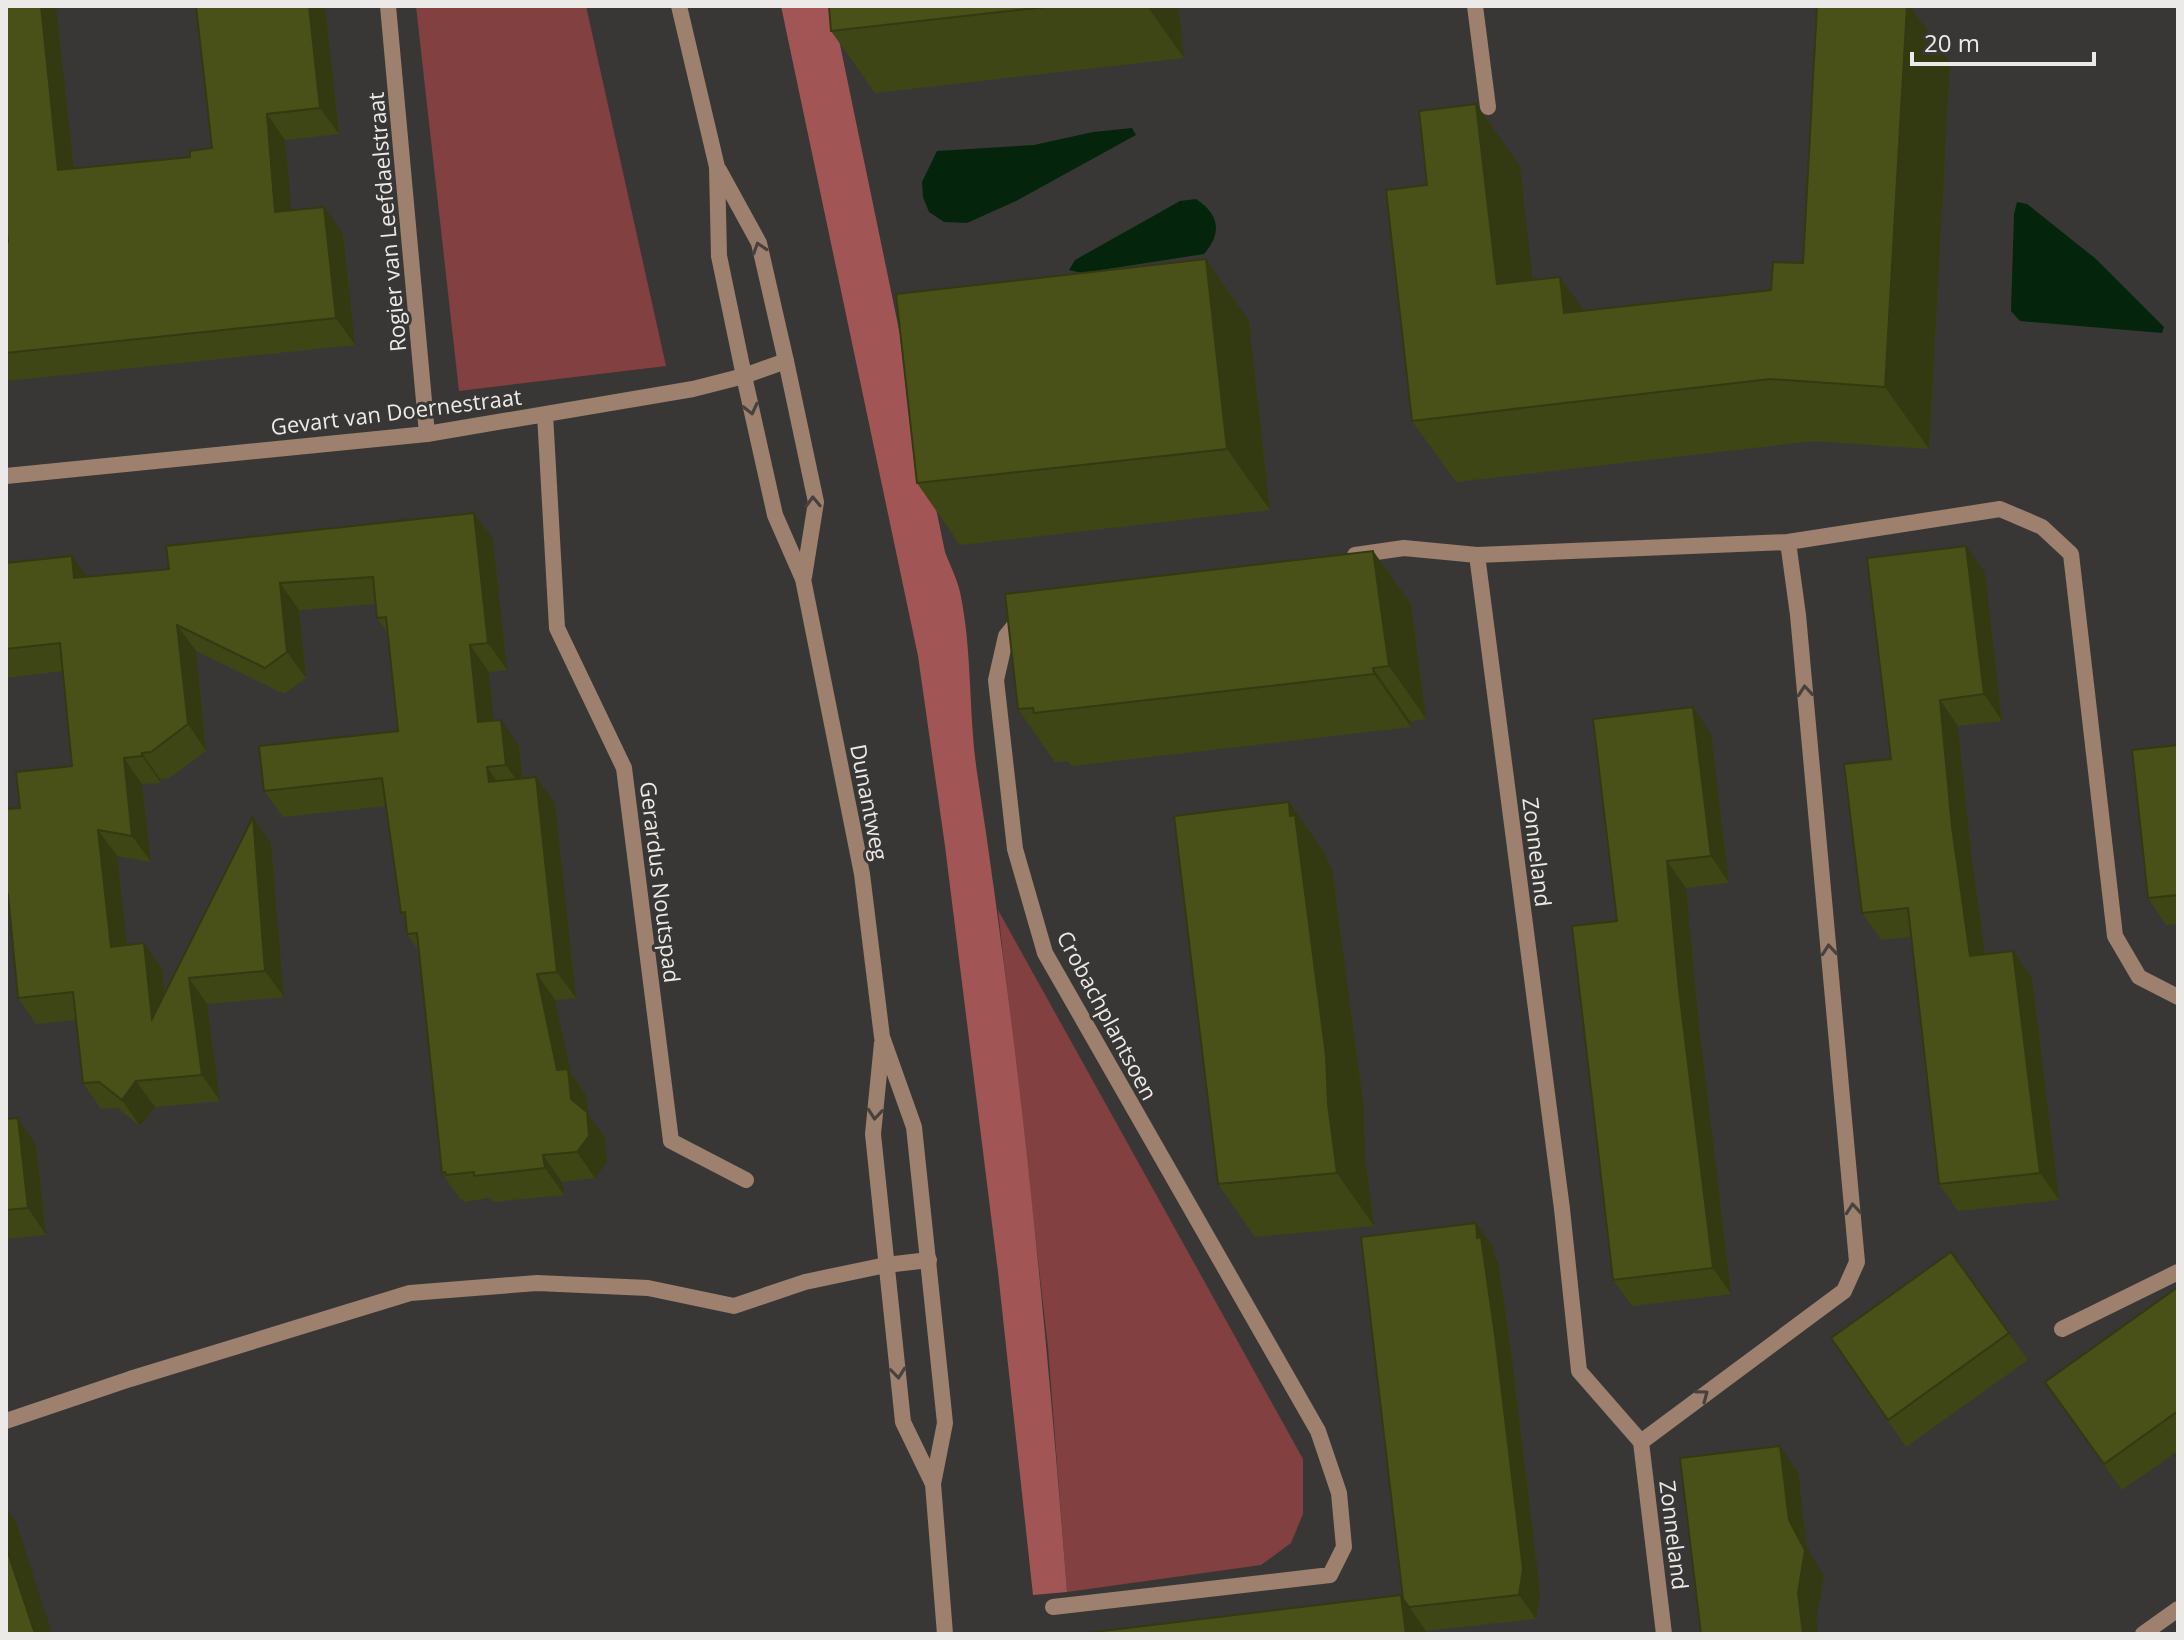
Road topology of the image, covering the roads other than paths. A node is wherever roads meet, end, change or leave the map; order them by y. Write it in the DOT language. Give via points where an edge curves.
graph roads {
  1 [pos="388,6"];
  2 [pos="679,6"];
  3 [pos="1475,6"];
  4 [pos="1488,107"];
  5 [pos="717,167"];
  6 [pos="786,361"];
  7 [pos="744,376"];
  8 [pos="545,414"];
  9 [pos="427,434"];
  10 [pos="6,476"];
  11 [pos="1788,542"];
  12 [pos="1477,555"];
  13 [pos="1344,556"];
  14 [pos="803,579"];
  15 [pos="1038,607"];
  16 [pos="2178,997"];
  17 [pos="882,1037"];
  18 [pos="746,1180"];
  19 [pos="929,1260"];
  20 [pos="886,1265"];
  21 [pos="2178,1272"];
  22 [pos="2062,1329"];
  23 [pos="6,1421"];
  24 [pos="1641,1442"];
  25 [pos="933,1484"];
  26 [pos="1053,1607"];
  27 [pos="2178,1609"];
  28 [pos="945,1634"];
  29 [pos="1664,1634"];
  30 [pos="2143,1634"];
  1 -- 9 [label="street, Rogier van Leefdaelstraat"];
  2 -- 5 [label="street, Dunantweg"];
  3 -- 4 [label="street"];
  6 -- 5 [label="street, Dunantweg, one-way" via="759,243"];
  5 -- 7 [label="street, Dunantweg" via="719,256"];
  6 -- 7 [label="street, Gevart van Doernestraat"];
  14 -- 6 [label="street, Dunantweg, one-way" via="816,502"];
  7 -- 8 [label="street, Gevart van Doernestraat"];
  7 -- 14 [label="street, Dunantweg, one-way" via="775,515"];
  8 -- 9 [label="street, Gevart van Doernestraat"];
  8 -- 18 [label="street, Gerardus Noutspad" via="557,628 624,768 671,1141"];
  9 -- 10 [label="street, Gevart van Doernestraat"];
  11 -- 12 [label="street"];
  11 -- 16 [label="street" via="2000,509 2042,527 2071,554 2115,936 2139,977"];
  24 -- 11 [label="street, one-way" via="1844,1291 1857,1262"];
  12 -- 13 [label="street" via="1404,548"];
  12 -- 24 [label="street, Zonneland" via="1579,1371"];
  14 -- 17 [label="street, Dunantweg" via="862,874"];
  15 -- 26 [label="street, Crobachplantsoen" via="1006,636 996,680 1015,849 1045,953 1318,1431 1339,1493 1344,1547 1330,1575"];
  17 -- 19 [label="street, Dunantweg" via="914,1127"];
  17 -- 20 [label="street, Dunantweg, one-way" via="873,1134"];
  19 -- 20 [label="street"];
  19 -- 25 [label="street, Dunantweg" via="945,1423"];
  20 -- 23 [label="street" via="805,1282 734,1306 648,1288 537,1283 410,1293"];
  20 -- 25 [label="street, Dunantweg, one-way" via="903,1422"];
  21 -- 22 [label="street"];
  24 -- 29 [label="street, Zonneland"];
  25 -- 28 [label="street, Dunantweg"];
  27 -- 30 [label="street"];
}
